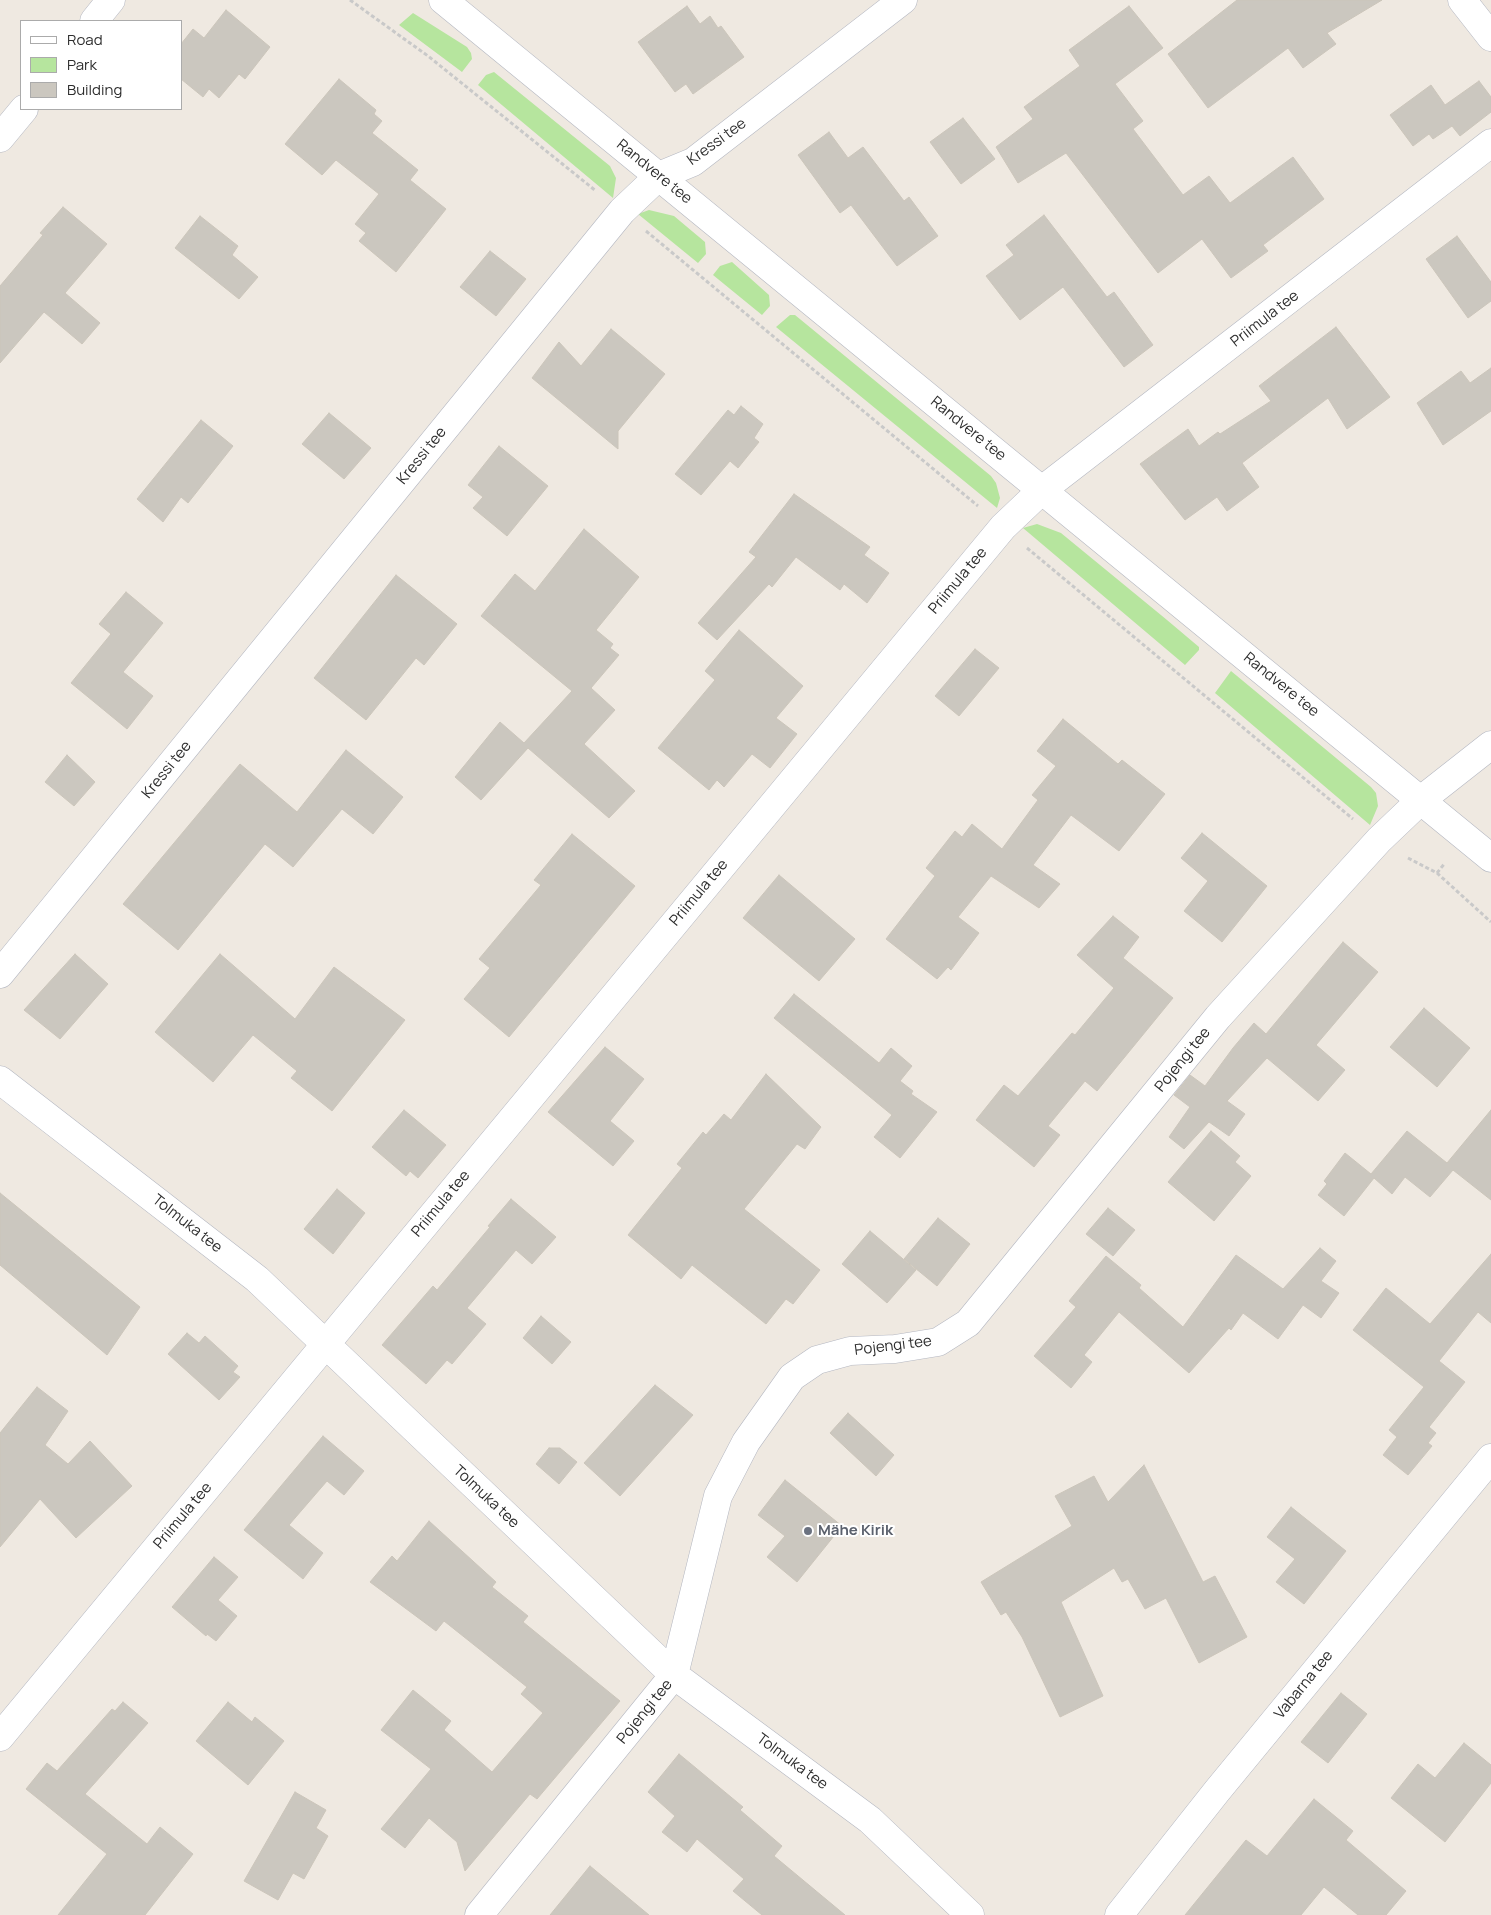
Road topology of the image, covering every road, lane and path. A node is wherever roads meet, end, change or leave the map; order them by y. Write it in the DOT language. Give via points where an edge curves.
graph roads {
  1 [pos="111,0"];
  2 [pos="350,0"];
  3 [pos="444,0"];
  4 [pos="903,0"];
  5 [pos="1462,0"];
  6 [pos="95,20"];
  7 [pos="1491,37"];
  8 [pos="23,110"];
  9 [pos="0,138"];
  10 [pos="1491,143"];
  11 [pos="659,176"];
  12 [pos="622,211"];
  13 [pos="1042,490"];
  14 [pos="986,513"];
  15 [pos="1027,547"];
  16 [pos="1491,745"];
  17 [pos="1421,800"];
  18 [pos="1355,820"];
  19 [pos="1406,856"];
  20 [pos="1491,858"];
  21 [pos="1445,864"];
  22 [pos="1437,873"];
  23 [pos="1491,922"];
  24 [pos="0,974"];
  25 [pos="0,1080"];
  26 [pos="324,1344"];
  27 [pos="1491,1458"];
  28 [pos="674,1676"];
  29 [pos="0,1737"];
  30 [pos="479,1915"];
  31 [pos="970,1915"];
  32 [pos="1119,1915"];
  1 -- 6 [label="street"];
  2 -- 12 [label="path" via="428,56"];
  3 -- 11 [label="street, Randvere tee"];
  4 -- 11 [label="street, Kressi tee" via="692,162"];
  5 -- 7 [label="street"];
  8 -- 9 [label="street"];
  10 -- 13 [label="street, Priimula tee"];
  11 -- 12 [label="street, Kressi tee"];
  11 -- 13 [label="street, Randvere tee"];
  12 -- 14 [label="path"];
  12 -- 24 [label="street, Kressi tee"];
  13 -- 17 [label="street, Randvere tee"];
  13 -- 26 [label="street, Priimula tee" via="1003,527"];
  15 -- 18 [label="path"];
  16 -- 17 [label="street, Pojengi tee"];
  17 -- 20 [label="street, Randvere tee"];
  17 -- 28 [label="street, Pojengi tee" via="1379,840 1218,1017 968,1323 938,1342 850,1351 817,1360 792,1377 746,1442 718,1496"];
  19 -- 22 [label="path"];
  21 -- 22 [label="path"];
  22 -- 23 [label="path"];
  25 -- 26 [label="street, Tolmuka tee" via="257,1279"];
  26 -- 28 [label="street, Tolmuka tee"];
  26 -- 29 [label="street, Priimula tee"];
  27 -- 32 [label="street, Vabarna tee"];
  28 -- 30 [label="street, Pojengi tee"];
  28 -- 31 [label="street, Tolmuka tee" via="870,1820"];
}
